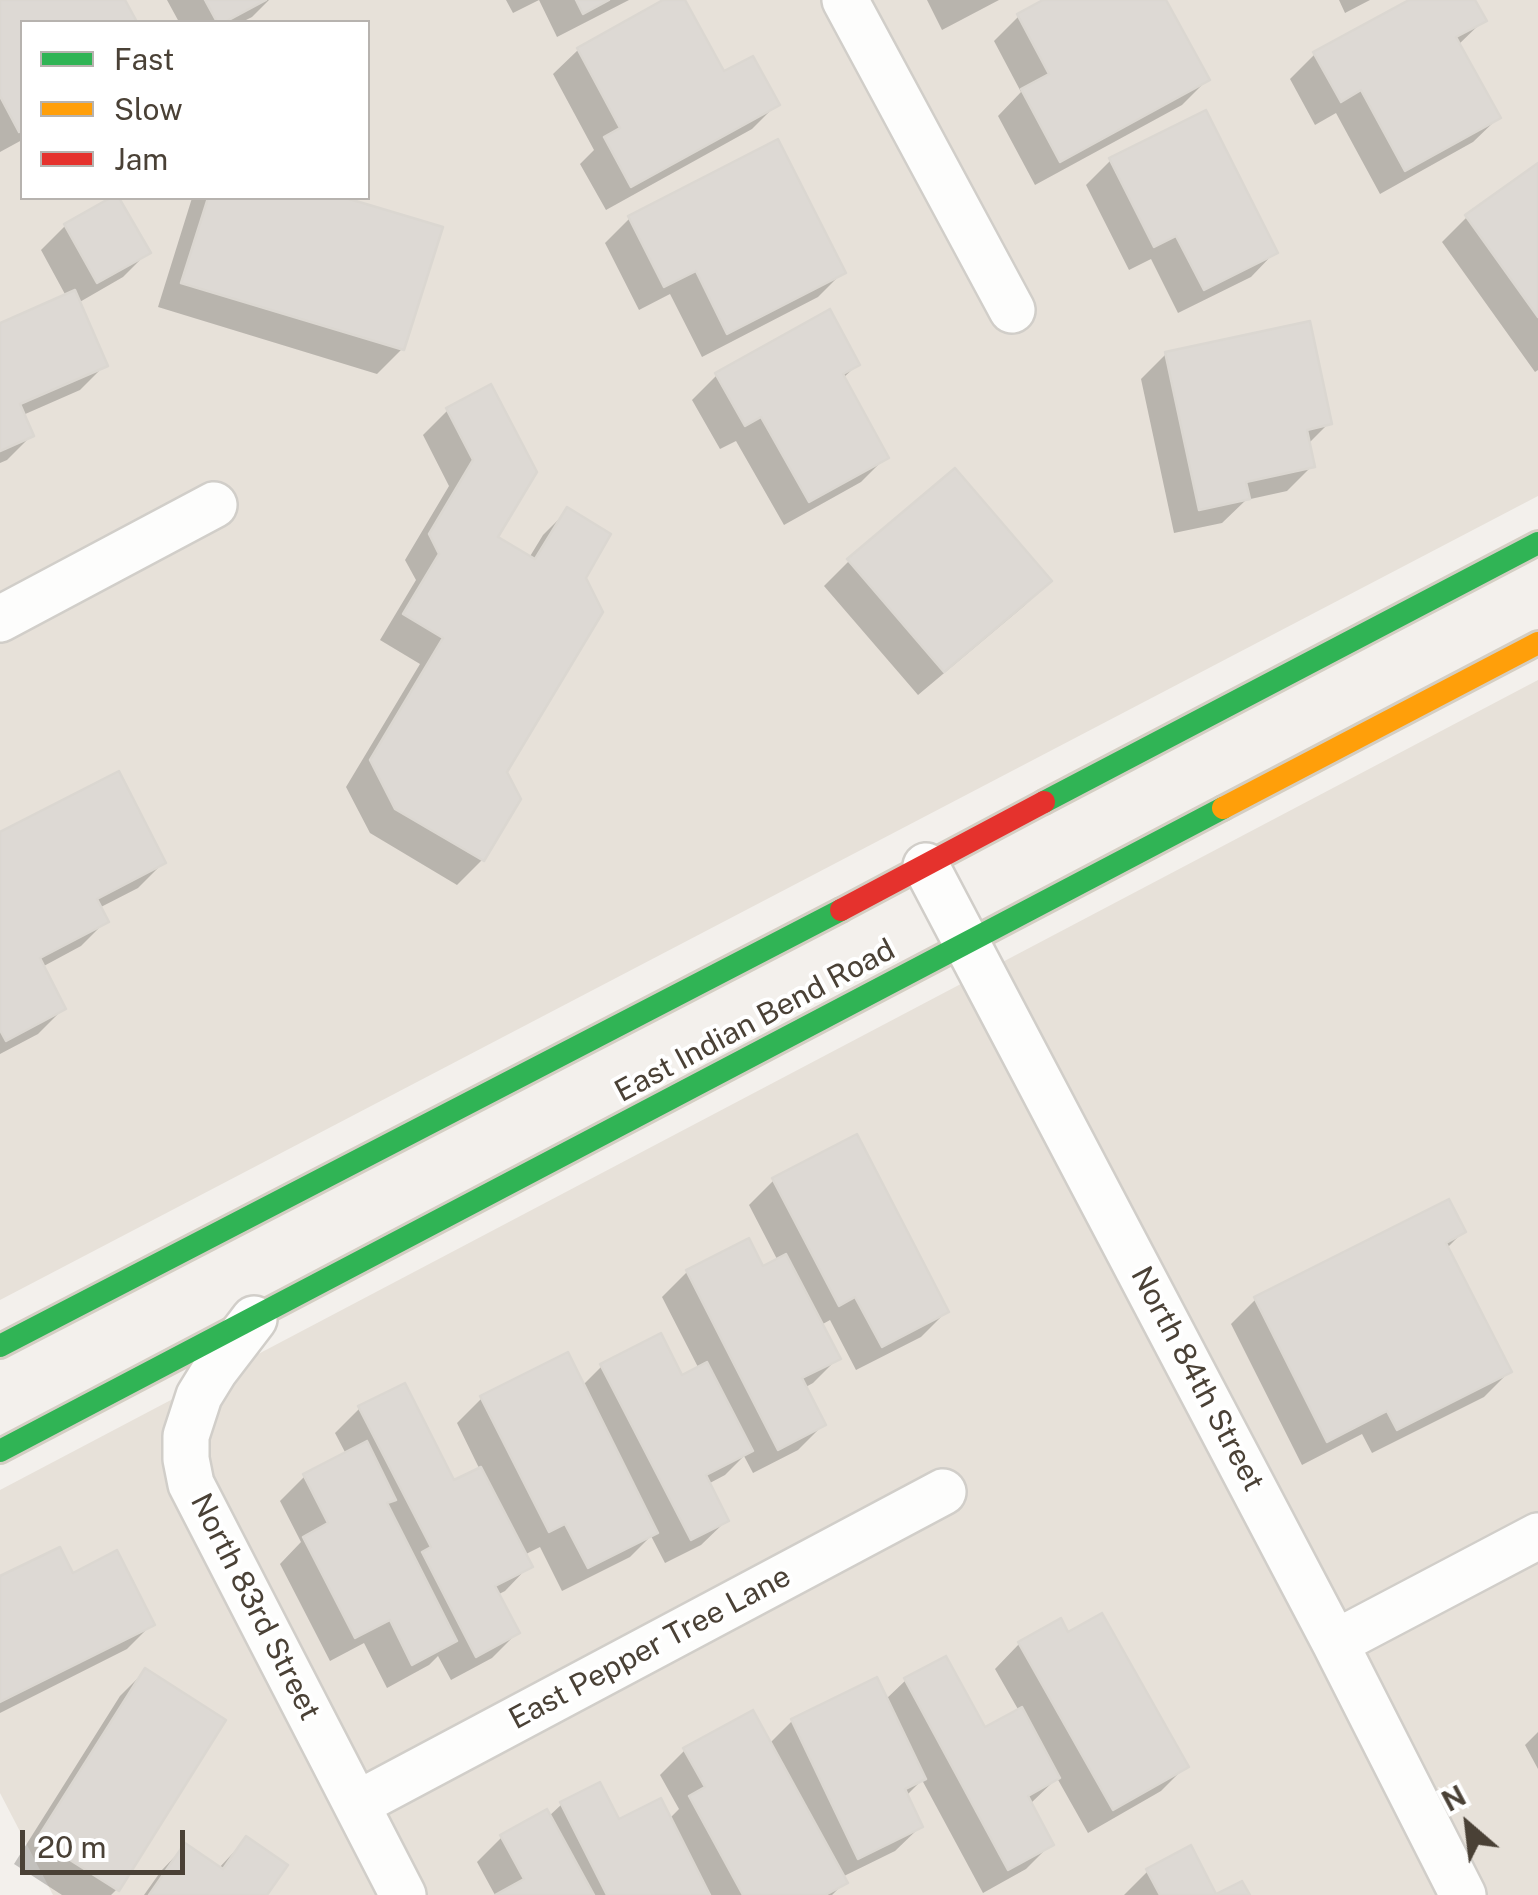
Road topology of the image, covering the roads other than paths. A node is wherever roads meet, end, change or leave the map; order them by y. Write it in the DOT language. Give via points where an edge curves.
graph roads {
  1 [pos="845,0"];
  2 [pos="1012,310"];
  3 [pos="214,505"];
  4 [pos="1538,542"];
  5 [pos="0,619"];
  6 [pos="1538,643"];
  7 [pos="926,866"];
  8 [pos="967,943"];
  9 [pos="254,1319"];
  10 [pos="0,1346"];
  11 [pos="0,1451"];
  12 [pos="944,1492"];
  13 [pos="1538,1536"];
  14 [pos="1335,1643"];
  15 [pos="357,1804"];
  16 [pos="403,1895"];
  17 [pos="1464,1895"];
  1 -- 2 [label="street"];
  3 -- 5 [label="street"];
  4 -- 7 [label="main road, East Indian Bend Road"];
  6 -- 8 [label="main road, East Indian Bend Road"];
  7 -- 8 [label="street, North 84th Street"];
  7 -- 10 [label="main road, East Indian Bend Road"];
  8 -- 9 [label="main road, East Indian Bend Road"];
  8 -- 14 [label="street, North 84th Street"];
  9 -- 11 [label="main road, East Indian Bend Road"];
  9 -- 15 [label="street, North 83rd Street" via="199,1396 186,1436 191,1484"];
  12 -- 15 [label="street, East Pepper Tree Lane"];
  13 -- 14 [label="street"];
  14 -- 17 [label="street, North 84th Street"];
  15 -- 16 [label="street, North 83rd Street"];
}
